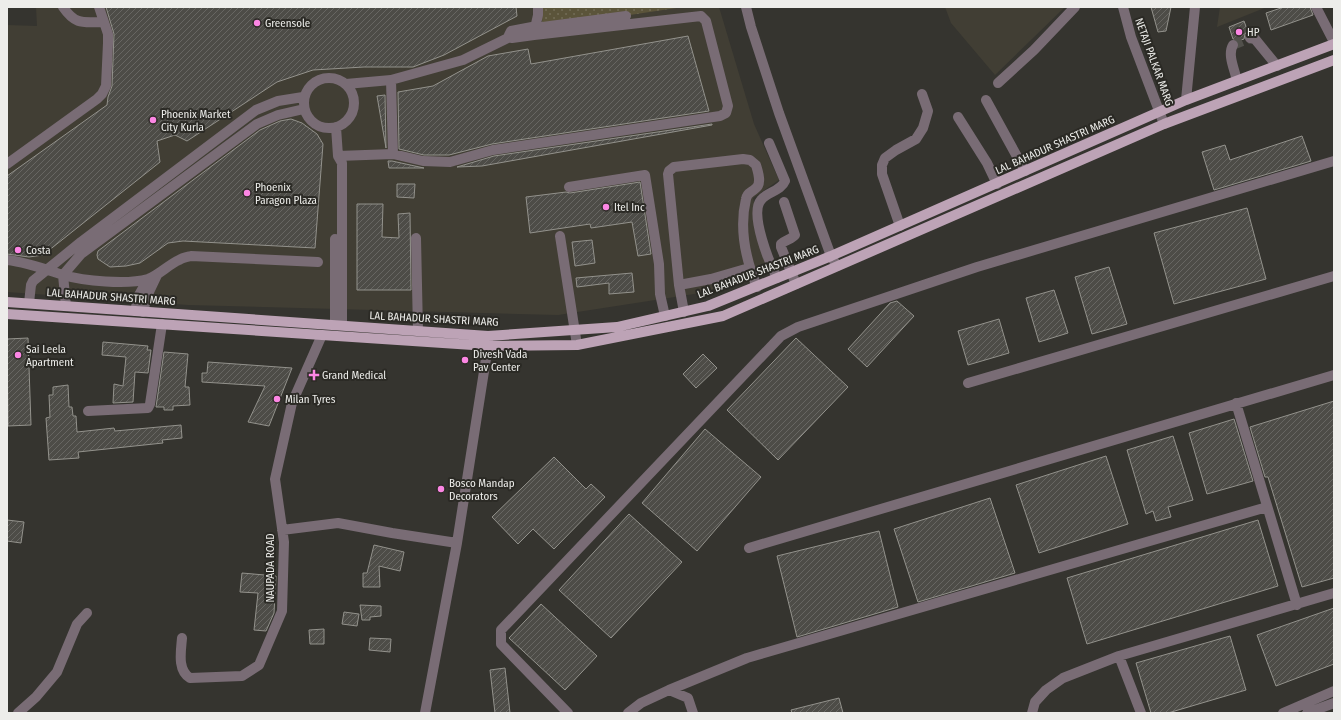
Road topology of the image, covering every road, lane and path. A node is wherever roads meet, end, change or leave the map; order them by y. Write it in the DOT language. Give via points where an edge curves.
graph roads {
  1 [pos="63,7"];
  2 [pos="99,7"];
  3 [pos="538,7"];
  4 [pos="746,7"];
  5 [pos="1075,7"];
  6 [pos="1123,7"];
  7 [pos="1195,7"];
  8 [pos="1316,7"];
  9 [pos="626,16"];
  10 [pos="104,22"];
  11 [pos="534,32"];
  12 [pos="1250,38"];
  13 [pos="1334,43"];
  14 [pos="1233,45"];
  15 [pos="1316,51"];
  16 [pos="1334,60"];
  17 [pos="1320,65"];
  18 [pos="1277,66"];
  19 [pos="390,80"];
  20 [pos="1237,81"];
  21 [pos="998,83"];
  22 [pos="346,84"];
  23 [pos="922,94"];
  24 [pos="303,97"];
  25 [pos="986,100"];
  26 [pos="1186,100"];
  27 [pos="304,110"];
  28 [pos="1160,112"];
  29 [pos="958,117"];
  30 [pos="1164,124"];
  31 [pos="336,127"];
  32 [pos="769,143"];
  33 [pos="393,154"];
  34 [pos="338,156"];
  35 [pos="1334,161"];
  36 [pos="7,164"];
  37 [pos="1025,171"];
  38 [pos="996,184"];
  39 [pos="570,187"];
  40 [pos="784,202"];
  41 [pos="900,226"];
  42 [pos="560,236"];
  43 [pos="416,238"];
  44 [pos="831,256"];
  45 [pos="7,260"];
  46 [pos="318,262"];
  47 [pos="837,266"];
  48 [pos="749,268"];
  49 [pos="49,269"];
  50 [pos="792,273"];
  51 [pos="63,275"];
  52 [pos="152,276"];
  53 [pos="1334,276"];
  54 [pos="777,278"];
  55 [pos="796,284"];
  56 [pos="679,285"];
  57 [pos="757,287"];
  58 [pos="7,302"];
  59 [pos="29,303"];
  60 [pos="716,303"];
  61 [pos="66,306"];
  62 [pos="139,312"];
  63 [pos="684,312"];
  64 [pos="7,314"];
  65 [pos="665,316"];
  66 [pos="723,316"];
  67 [pos="162,324"];
  68 [pos="338,325"];
  69 [pos="575,330"];
  70 [pos="418,331"];
  71 [pos="322,335"];
  72 [pos="488,341"];
  73 [pos="577,345"];
  74 [pos="1334,374"];
  75 [pos="968,383"];
  76 [pos="1236,403"];
  77 [pos="88,411"];
  78 [pos="1268,507"];
  79 [pos="282,530"];
  80 [pos="457,543"];
  81 [pos="749,548"];
  82 [pos="1334,593"];
  83 [pos="1296,605"];
  84 [pos="87,613"];
  85 [pos="182,638"];
  86 [pos="1118,656"];
  87 [pos="669,690"];
  88 [pos="1334,691"];
  89 [pos="1334,703"];
  90 [pos="18,713"];
  91 [pos="425,713"];
  92 [pos="568,713"];
  93 [pos="628,713"];
  94 [pos="694,713"];
  95 [pos="1032,713"];
  96 [pos="1142,713"];
  97 [pos="1283,713"];
  98 [pos="1307,713"];
  1 -- 10 [label="street" via="69,16 80,22"];
  2 -- 10 [label="street"];
  3 -- 11 [label="street"];
  4 -- 44 [label="street" via="779,113"];
  5 -- 21 [label="street"];
  6 -- 28 [label="street, NETAJI PALKAR MARG" via="1131,37"];
  7 -- 26 [label="street"];
  8 -- 13 [label="street"];
  9 -- 11 [label="street"];
  10 -- 36 [label="street" via="108,43 106,86 102,94"];
  11 -- 19 [label="street" via="510,37 462,60"];
  11 -- 33 [label="street" via="700,16 706,21 728,106 726,113 720,116 493,150 450,162 423,161"];
  12 -- 18 [label="street" via="1255,39"];
  13 -- 15 [label="main road, LAL BAHADUR SHASTRI MARG"];
  14 -- 20 [label="street" via="1231,56"];
  15 -- 17 [label="main road"];
  15 -- 18 [label="main road, LAL BAHADUR SHASTRI MARG"];
  16 -- 17 [label="main road, LAL BAHADUR SHASTRI MARG"];
  17 -- 30 [label="main road, LAL BAHADUR SHASTRI MARG"];
  18 -- 20 [label="main road, LAL BAHADUR SHASTRI MARG"];
  19 -- 22 [label="street"];
  19 -- 33 [label="street"];
  20 -- 26 [label="main road, LAL BAHADUR SHASTRI MARG"];
  22 -- 24 [label="street" via="333,77 325,77 311,84"];
  22 -- 31 [label="street" via="351,91 354,108 347,120"];
  23 -- 41 [label="street" via="928,111 923,128 916,139 885,158 882,165 882,174"];
  24 -- 27 [label="street"];
  24 -- 49 [label="street" via="278,101 256,110 87,237"];
  25 -- 37 [label="street"];
  26 -- 28 [label="main road, LAL BAHADUR SHASTRI MARG"];
  27 -- 31 [label="street" via="318,126"];
  27 -- 51 [label="street" via="278,115 257,124 81,254"];
  28 -- 30 [label="street, NETAJI PALKAR MARG"];
  28 -- 37 [label="main road, LAL BAHADUR SHASTRI MARG"];
  29 -- 38 [label="street" via="987,163"];
  30 -- 47 [label="main road, LAL BAHADUR SHASTRI MARG"];
  31 -- 34 [label="street"];
  32 -- 54 [label="street" via="785,181 780,188 761,199 758,212 759,232"];
  33 -- 34 [label="street"];
  34 -- 68 [label="street" via="335,164"];
  35 -- 92 [label="street" via="977,267 798,327 781,336 501,630 501,644"];
  37 -- 38 [label="main road, LAL BAHADUR SHASTRI MARG"];
  38 -- 41 [label="main road, LAL BAHADUR SHASTRI MARG"];
  39 -- 65 [label="street" via="645,175"];
  40 -- 50 [label="street" via="795,234 783,242 781,247"];
  41 -- 44 [label="main road, LAL BAHADUR SHASTRI MARG"];
  42 -- 69 [label="street"];
  43 -- 70 [label="street"];
  44 -- 47 [label="street"];
  44 -- 50 [label="main road, LAL BAHADUR SHASTRI MARG"];
  45 -- 49 [label="street"];
  46 -- 52 [label="street" via="191,256 180,259"];
  47 -- 55 [label="main road, LAL BAHADUR SHASTRI MARG"];
  48 -- 56 [label="street"];
  48 -- 56 [label="street" via="744,221 748,193 757,188 759,183 756,165 750,160 743,159 674,167 668,174"];
  48 -- 57 [label="street"];
  49 -- 51 [label="street"];
  49 -- 59 [label="street" via="31,285"];
  50 -- 54 [label="main road, LAL BAHADUR SHASTRI MARG"];
  50 -- 55 [label="street"];
  51 -- 52 [label="street" via="111,281 129,281"];
  51 -- 61 [label="street"];
  52 -- 62 [label="street" via="139,295"];
  53 -- 75 [label="street"];
  54 -- 57 [label="main road, LAL BAHADUR SHASTRI MARG"];
  55 -- 66 [label="main road, LAL BAHADUR SHASTRI MARG"];
  56 -- 63 [label="street"];
  57 -- 60 [label="main road, LAL BAHADUR SHASTRI MARG"];
  58 -- 59 [label="main road, LAL BAHADUR SHASTRI MARG"];
  59 -- 61 [label="main road, LAL BAHADUR SHASTRI MARG"];
  60 -- 63 [label="main road, LAL BAHADUR SHASTRI MARG"];
  60 -- 66 [label="main road"];
  61 -- 62 [label="main road, LAL BAHADUR SHASTRI MARG"];
  62 -- 68 [label="main road, LAL BAHADUR SHASTRI MARG"];
  63 -- 65 [label="main road, LAL BAHADUR SHASTRI MARG"];
  64 -- 67 [label="main road, LAL BAHADUR SHASTRI MARG"];
  65 -- 69 [label="main road, LAL BAHADUR SHASTRI MARG" via="617,327"];
  66 -- 73 [label="main road, LAL BAHADUR SHASTRI MARG"];
  67 -- 71 [label="main road, LAL BAHADUR SHASTRI MARG"];
  67 -- 77 [label="street" via="148,408"];
  68 -- 70 [label="main road, LAL BAHADUR SHASTRI MARG"];
  69 -- 72 [label="main road, LAL BAHADUR SHASTRI MARG"];
  69 -- 73 [label="street"];
  70 -- 72 [label="main road, LAL BAHADUR SHASTRI MARG"];
  71 -- 72 [label="main road, LAL BAHADUR SHASTRI MARG"];
  71 -- 79 [label="street, NAUPADA ROAD" via="292,403 275,479"];
  72 -- 73 [label="main road, LAL BAHADUR SHASTRI MARG"];
  72 -- 80 [label="street"];
  74 -- 76 [label="street"];
  76 -- 78 [label="street"];
  76 -- 81 [label="street"];
  78 -- 83 [label="street"];
  78 -- 87 [label="street" via="747,658"];
  79 -- 80 [label="street" via="338,523"];
  79 -- 85 [label="street, NAUPADA ROAD" via="282,612 259,664 242,676 190,678 181,667"];
  80 -- 91 [label="street"];
  82 -- 83 [label="street"];
  83 -- 86 [label="street"];
  84 -- 90 [label="street" via="77,624 57,672 36,697"];
  86 -- 95 [label="street" via="1064,678 1046,690 1035,702"];
  86 -- 96 [label="street"];
  87 -- 93 [label="street" via="641,703"];
  87 -- 94 [label="street" via="688,698"];
  88 -- 97 [label="street"];
  89 -- 98 [label="street"];
}
